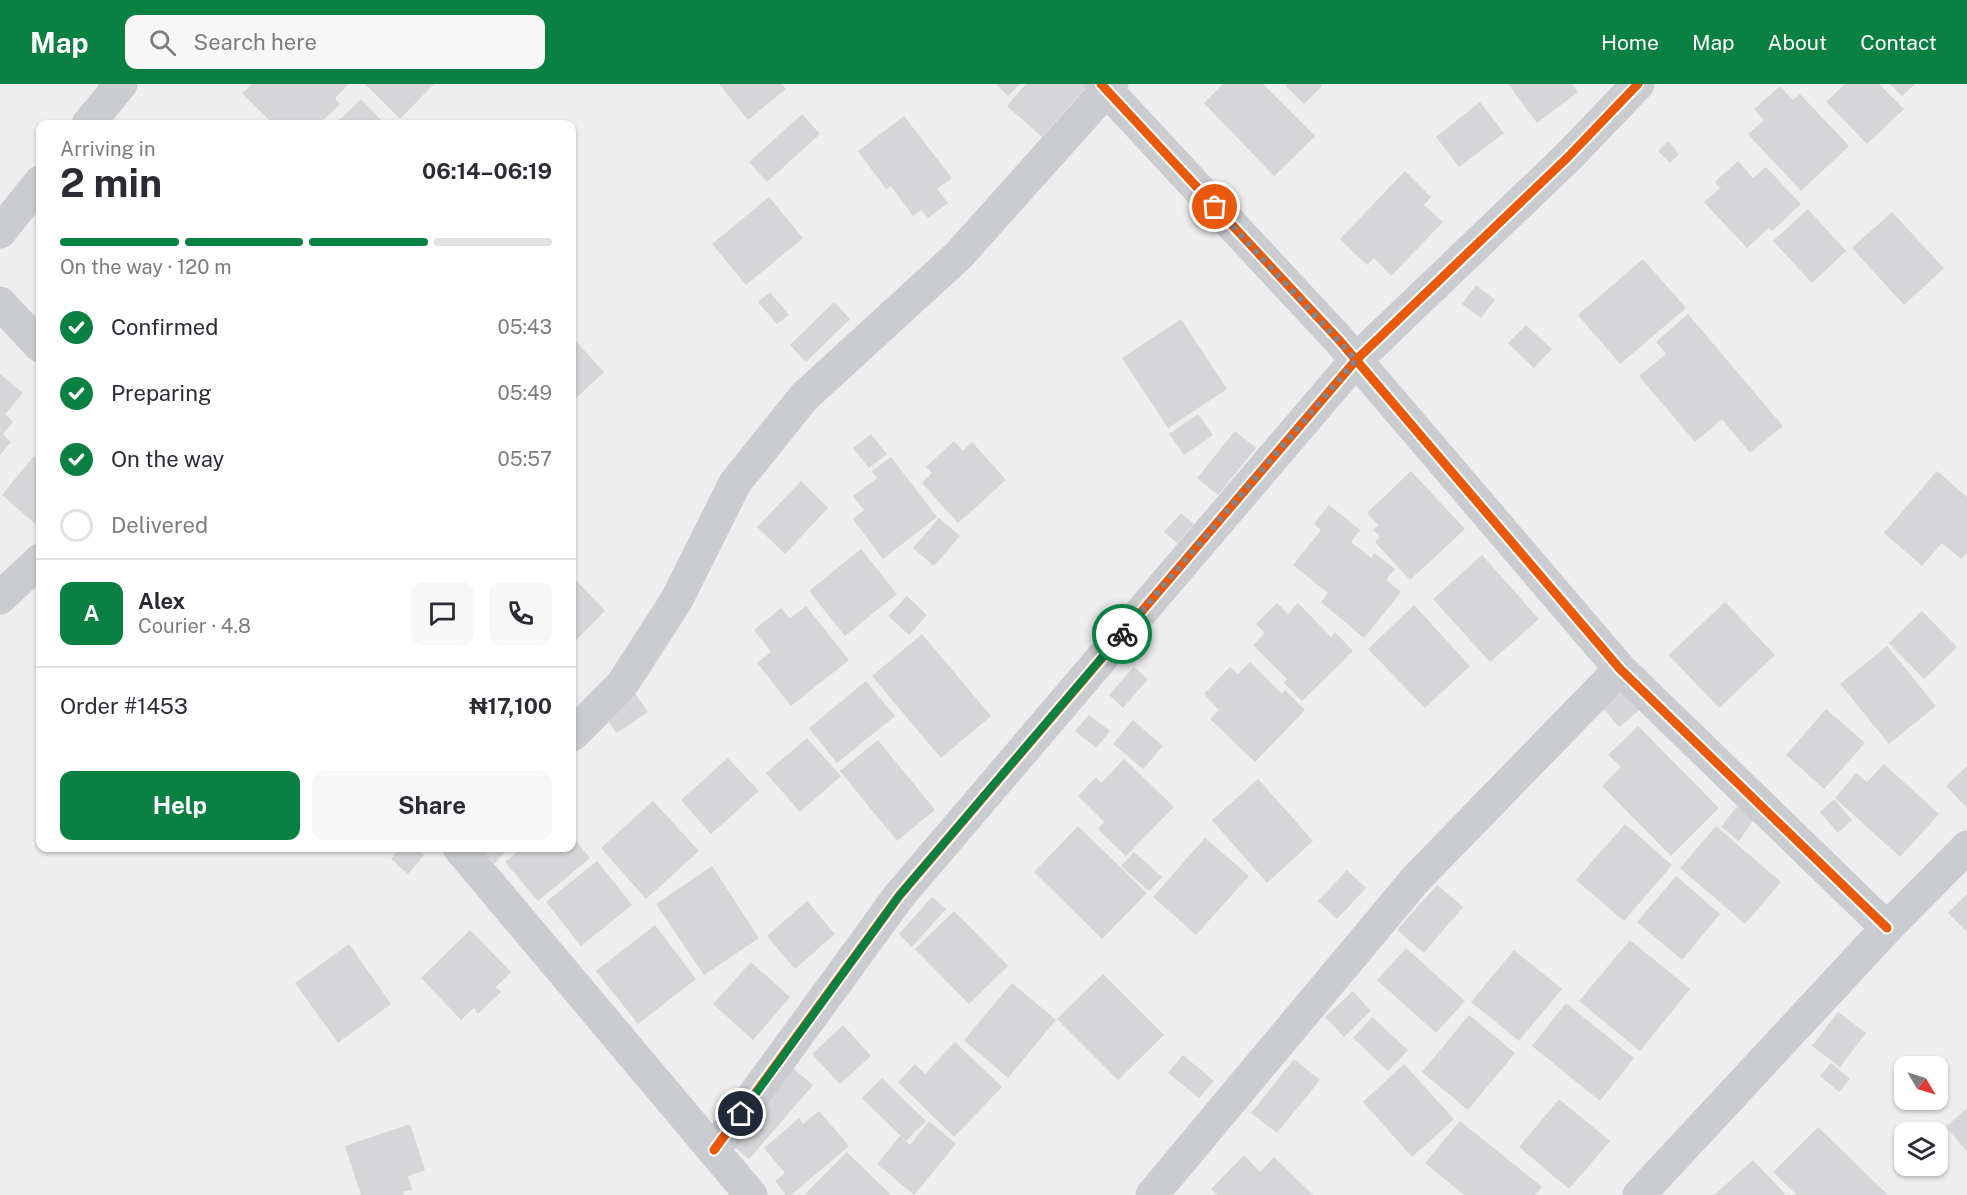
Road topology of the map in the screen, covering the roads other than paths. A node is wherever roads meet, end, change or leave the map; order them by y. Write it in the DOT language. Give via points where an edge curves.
graph roads {
  1 [pos="121,84"];
  2 [pos="1638,84"];
  3 [pos="1107,86"];
  4 [pos="91,120"];
  5 [pos="36,187"];
  6 [pos="0,232"];
  7 [pos="0,303"];
  8 [pos="36,342"];
  9 [pos="1356,360"];
  10 [pos="36,564"];
  11 [pos="0,598"];
  12 [pos="1620,669"];
  13 [pos="576,731"];
  14 [pos="1967,847"];
  15 [pos="462,852"];
  16 [pos="1887,928"];
  17 [pos="714,1150"];
  18 [pos="751,1195"];
  19 [pos="1152,1195"];
  20 [pos="1639,1195"];
  1 -- 4 [label="street"];
  2 -- 9 [label="street" via="1568,157"];
  3 -- 9 [label="street"];
  3 -- 13 [label="street" via="959,255 804,397 735,483 676,601 621,686"];
  5 -- 6 [label="street"];
  7 -- 8 [label="street"];
  9 -- 12 [label="street"];
  9 -- 17 [label="street" via="899,896"];
  10 -- 11 [label="street"];
  12 -- 16 [label="street"];
  12 -- 19 [label="street" via="1415,880"];
  14 -- 16 [label="street"];
  15 -- 17 [label="street"];
  16 -- 20 [label="street"];
  17 -- 18 [label="street"];
}
